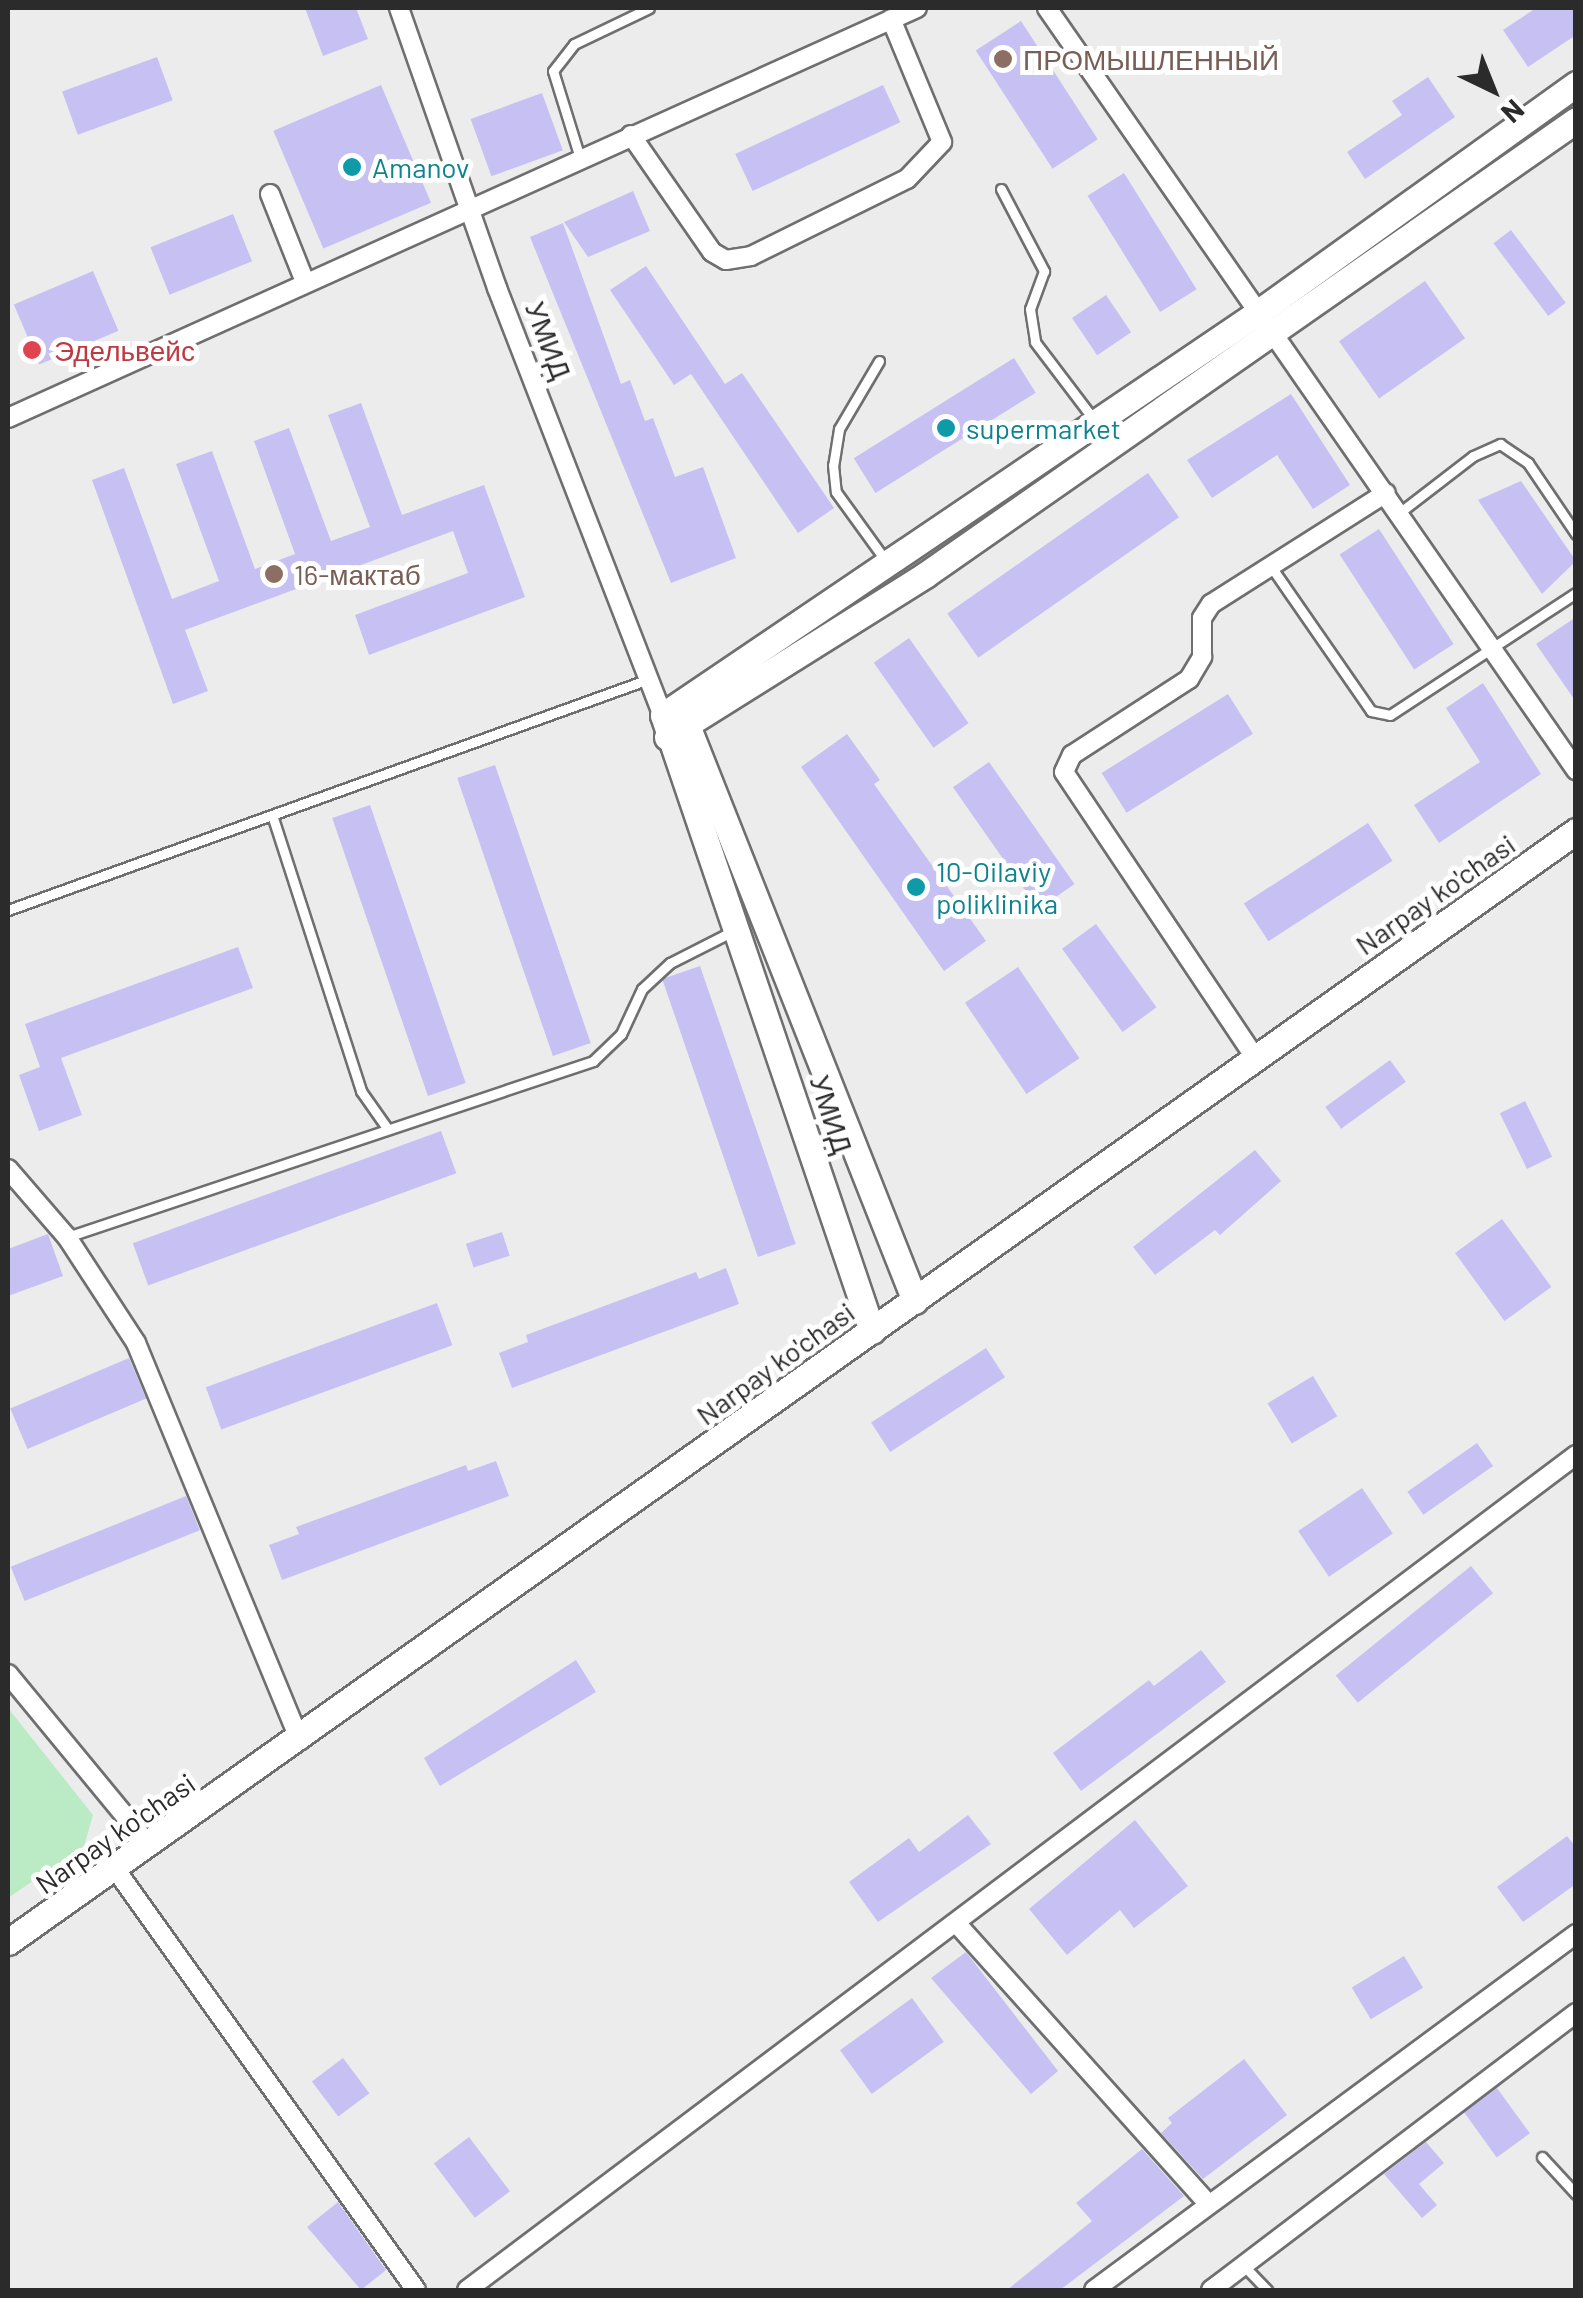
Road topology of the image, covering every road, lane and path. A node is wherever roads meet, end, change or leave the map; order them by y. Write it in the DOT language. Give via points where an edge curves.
graph roads {
  1 [pos="399,8"];
  2 [pos="649,8"];
  3 [pos="917,8"];
  4 [pos="1047,8"];
  5 [pos="891,19"];
  6 [pos="1576,84"];
  7 [pos="1576,120"];
  8 [pos="631,135"];
  9 [pos="580,158"];
  10 [pos="1001,188"];
  11 [pos="270,194"];
  12 [pos="468,208"];
  13 [pos="305,282"];
  14 [pos="1256,314"];
  15 [pos="1276,331"];
  16 [pos="879,361"];
  17 [pos="8,418"];
  18 [pos="1095,421"];
  19 [pos="1386,493"];
  20 [pos="1399,513"];
  21 [pos="1576,534"];
  22 [pos="887,563"];
  23 [pos="1272,568"];
  24 [pos="1576,593"];
  25 [pos="1490,648"];
  26 [pos="667,709"];
  27 [pos="1576,770"];
  28 [pos="273,818"];
  29 [pos="1576,831"];
  30 [pos="8,910"];
  31 [pos="739,928"];
  32 [pos="1256,1058"];
  33 [pos="387,1128"];
  34 [pos="8,1169"];
  35 [pos="66,1237"];
  36 [pos="915,1300"];
  37 [pos="872,1330"];
  38 [pos="1576,1455"];
  39 [pos="8,1674"];
  40 [pos="300,1740"];
  41 [pos="150,1846"];
  42 [pos="116,1870"];
  43 [pos="958,1925"];
  44 [pos="1576,1934"];
  45 [pos="8,1942"];
  46 [pos="1576,2013"];
  47 [pos="1542,2157"];
  48 [pos="1576,2194"];
  49 [pos="1208,2203"];
  50 [pos="1245,2267"];
  51 [pos="416,2290"];
  52 [pos="467,2290"];
  53 [pos="1094,2290"];
  54 [pos="1211,2290"];
  55 [pos="1267,2290"];
  1 -- 12 [label="street, УМИД"];
  2 -- 9 [label="lane" via="574,44 553,71"];
  3 -- 5 [label="street"];
  4 -- 14 [label="street"];
  5 -- 8 [label="street"];
  5 -- 8 [label="street" via="942,142 907,178 751,256 726,260 712,252"];
  6 -- 14 [label="street"];
  7 -- 15 [label="street"];
  8 -- 9 [label="street"];
  9 -- 12 [label="street"];
  10 -- 18 [label="lane" via="1044,271 1030,309 1035,342"];
  11 -- 13 [label="street"];
  12 -- 13 [label="street"];
  12 -- 26 [label="street, УМИД"];
  13 -- 17 [label="street"];
  14 -- 15 [label="street"];
  14 -- 18 [label="street"];
  15 -- 19 [label="street"];
  15 -- 26 [label="street" via="925,575"];
  16 -- 22 [label="lane" via="839,429 834,465 836,492"];
  18 -- 22 [label="street"];
  19 -- 20 [label="street"];
  19 -- 23 [label="street"];
  20 -- 21 [label="lane" via="1473,456 1500,444 1528,463"];
  20 -- 25 [label="street"];
  22 -- 26 [label="street"];
  23 -- 25 [label="lane" via="1371,711 1390,715"];
  23 -- 32 [label="street" via="1211,604 1202,618 1202,657 1190,679 1072,755 1064,772"];
  24 -- 25 [label="lane"];
  25 -- 27 [label="street"];
  26 -- 28 [label="lane"];
  26 -- 31 [label="street, УМИД"];
  26 -- 36 [label="street, УМИД"];
  28 -- 30 [label="lane"];
  28 -- 33 [label="lane" via="354,1074"];
  29 -- 32 [label="street, Narpay ko'chasi"];
  31 -- 33 [label="lane" via="670,963 642,989 621,1034 593,1060"];
  31 -- 37 [label="street, УМИД"];
  32 -- 36 [label="street, Narpay ko'chasi"];
  33 -- 35 [label="lane"];
  34 -- 35 [label="street"];
  35 -- 40 [label="street" via="136,1343"];
  36 -- 37 [label="street, Narpay ko'chasi"];
  37 -- 40 [label="street, Narpay ko'chasi"];
  38 -- 43 [label="street"];
  39 -- 41 [label="street"];
  40 -- 41 [label="street, Narpay ko'chasi"];
  41 -- 42 [label="street, Narpay ko'chasi"];
  42 -- 45 [label="street, Narpay ko'chasi"];
  42 -- 51 [label="street"];
  43 -- 49 [label="street"];
  43 -- 52 [label="street"];
  44 -- 49 [label="street"];
  46 -- 50 [label="street"];
  47 -- 48 [label="lane"];
  49 -- 53 [label="street"];
  50 -- 54 [label="street"];
  50 -- 55 [label="lane"];
}
